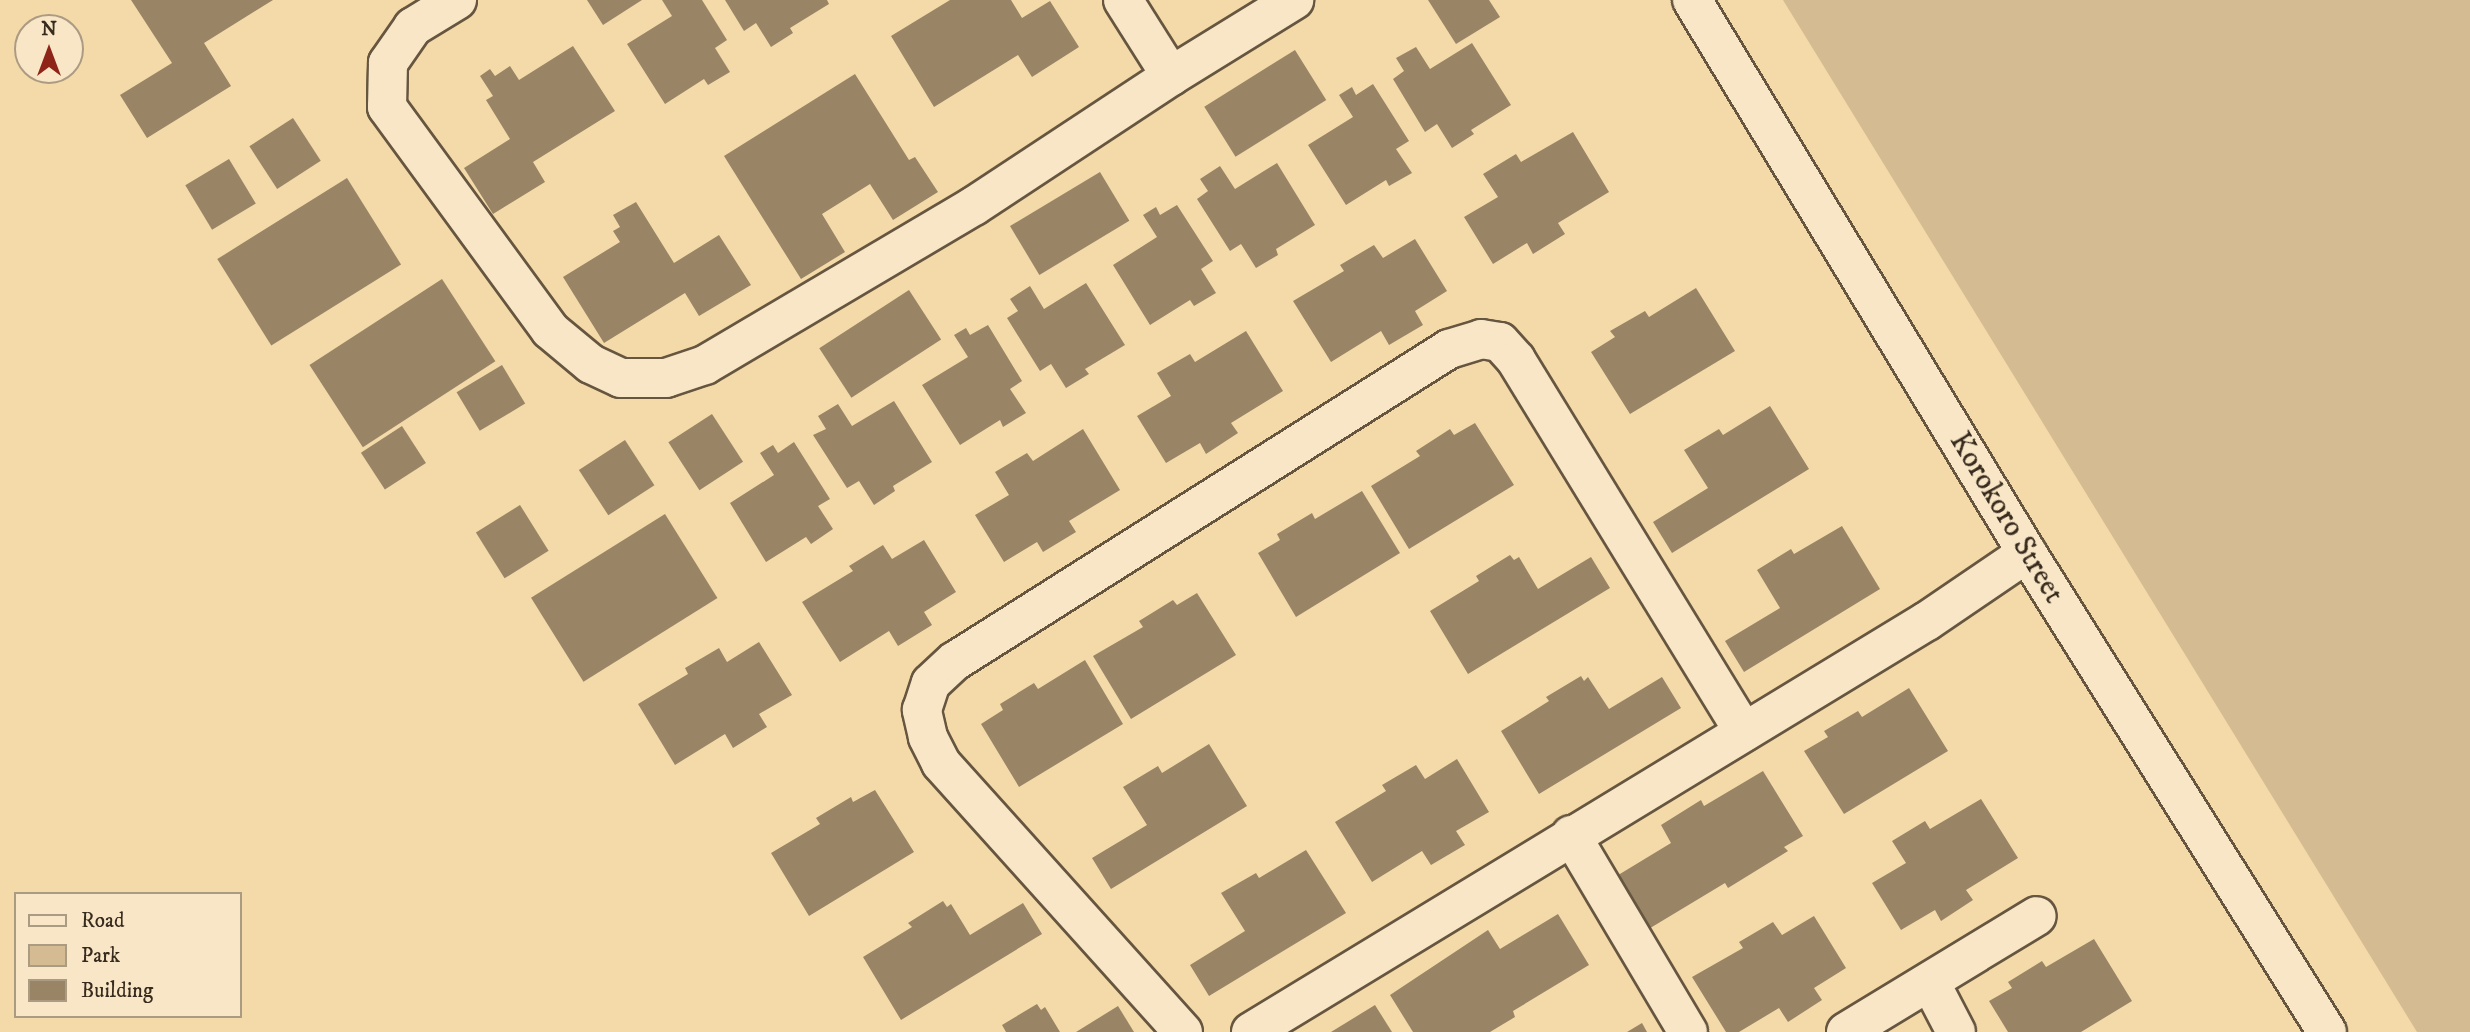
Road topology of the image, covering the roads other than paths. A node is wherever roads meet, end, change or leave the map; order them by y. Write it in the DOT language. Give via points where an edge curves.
graph roads {
  1 [pos="457,0"];
  2 [pos="1123,0"];
  3 [pos="1294,0"];
  4 [pos="1692,0"];
  5 [pos="1171,76"];
  6 [pos="2026,552"];
  7 [pos="1744,732"];
  8 [pos="1571,835"];
  9 [pos="2037,916"];
  10 [pos="1930,982"];
  11 [pos="1183,1032"];
  12 [pos="1251,1032"];
  13 [pos="1688,1032"];
  14 [pos="1846,1032"];
  15 [pos="1956,1032"];
  16 [pos="2327,1032"];
  1 -- 5 [label="street" via="413,27 388,63 387,107 550,330 591,364 621,378 666,378 705,365 974,206"];
  2 -- 5 [label="street"];
  3 -- 5 [label="street"];
  4 -- 6 [label="street, Korokoro Street"];
  6 -- 7 [label="street" via="1927,621"];
  6 -- 16 [label="street, Korokoro Street"];
  7 -- 8 [label="street"];
  7 -- 11 [label="street" via="1516,360 1500,342 1480,339 1449,349 954,661 931,683 922,710 928,737 942,763"];
  8 -- 12 [label="street"];
  8 -- 13 [label="street"];
  9 -- 10 [label="street"];
  10 -- 14 [label="street"];
  10 -- 15 [label="street"];
}
